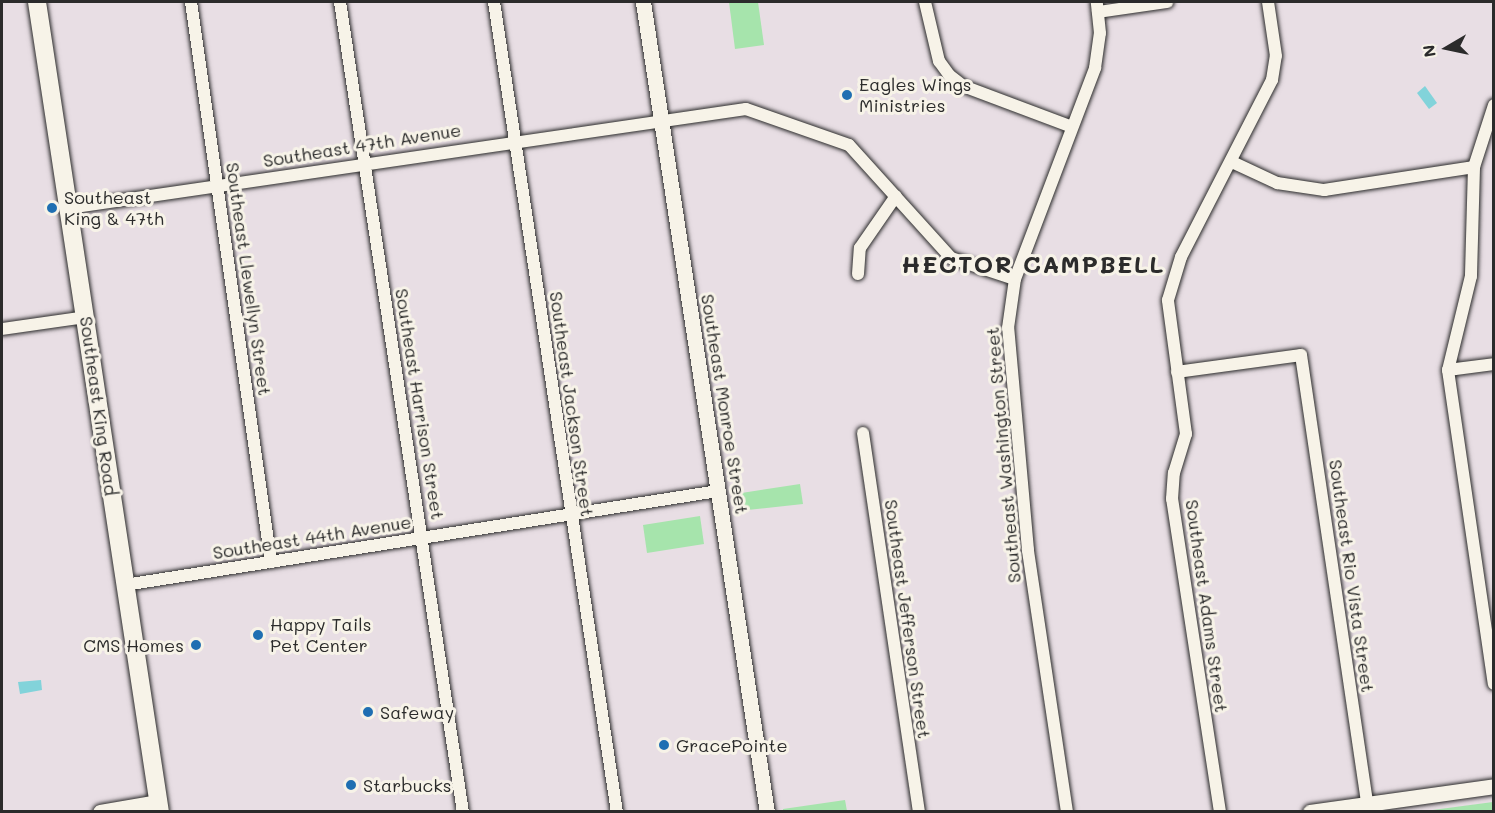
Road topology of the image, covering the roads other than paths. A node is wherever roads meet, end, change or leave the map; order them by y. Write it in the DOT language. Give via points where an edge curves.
graph roads {
  1 [pos="37,2"];
  2 [pos="190,2"];
  3 [pos="340,2"];
  4 [pos="494,2"];
  5 [pos="644,2"];
  6 [pos="925,2"];
  7 [pos="1167,2"];
  8 [pos="1268,2"];
  9 [pos="1098,7"];
  10 [pos="1494,105"];
  11 [pos="661,121"];
  12 [pos="1072,127"];
  13 [pos="515,140"];
  14 [pos="366,162"];
  15 [pos="1232,162"];
  16 [pos="1474,167"];
  17 [pos="218,185"];
  18 [pos="896,196"];
  19 [pos="68,208"];
  20 [pos="858,274"];
  21 [pos="1015,279"];
  22 [pos="86,317"];
  23 [pos="2,330"];
  24 [pos="1494,364"];
  25 [pos="1448,370"];
  26 [pos="1177,372"];
  27 [pos="863,433"];
  28 [pos="718,491"];
  29 [pos="570,517"];
  30 [pos="422,537"];
  31 [pos="271,562"];
  32 [pos="125,585"];
  33 [pos="1494,684"];
  34 [pos="1494,786"];
  35 [pos="1367,803"];
  36 [pos="159,807"];
  37 [pos="100,812"];
  38 [pos="463,812"];
  39 [pos="616,812"];
  40 [pos="767,812"];
  41 [pos="919,812"];
  42 [pos="1067,812"];
  43 [pos="1220,812"];
  44 [pos="1310,812"];
  1 -- 19 [label="main road, Southeast King Road"];
  2 -- 17 [label="street, Southeast Llewellyn Street"];
  3 -- 14 [label="street, Southeast Harrison Street"];
  4 -- 13 [label="street, Southeast Jackson Street"];
  5 -- 11 [label="street, Southeast Monroe Street"];
  6 -- 12 [label="street" via="933,45 949,75 963,86"];
  7 -- 9 [label="street"];
  8 -- 15 [label="street, Southeast Adams Street" via="1275,43 1274,69 1268,91"];
  9 -- 12 [label="street, Southeast Washington Street" via="1100,33 1095,68"];
  10 -- 16 [label="street"];
  11 -- 13 [label="street, Southeast 47th Avenue"];
  11 -- 18 [label="street, Southeast 47th Avenue" via="728,109 759,111 849,145"];
  11 -- 28 [label="street, Southeast Monroe Street"];
  12 -- 21 [label="street, Southeast Washington Street"];
  13 -- 14 [label="street, Southeast 47th Avenue"];
  13 -- 29 [label="street, Southeast Jackson Street"];
  14 -- 17 [label="street, Southeast 47th Avenue"];
  14 -- 30 [label="street, Southeast Harrison Street"];
  15 -- 16 [label="street" via="1277,183 1324,190"];
  15 -- 26 [label="street, Southeast Adams Street" via="1172,280 1168,300"];
  16 -- 25 [label="street" via="1472,276 1451,344"];
  17 -- 19 [label="street, Southeast 47th Avenue"];
  17 -- 31 [label="street, Southeast Llewellyn Street"];
  18 -- 20 [label="street" via="860,248"];
  18 -- 21 [label="street, Southeast 47th Avenue" via="951,258"];
  19 -- 22 [label="main road, Southeast King Road"];
  21 -- 42 [label="street, Southeast Washington Street" via="1008,328 1028,550"];
  22 -- 23 [label="street"];
  22 -- 32 [label="main road, Southeast King Road"];
  24 -- 25 [label="street"];
  25 -- 33 [label="street"];
  26 -- 35 [label="street, Southeast Rio Vista Street" via="1301,355"];
  26 -- 43 [label="street, Southeast Adams Street" via="1186,434 1174,472 1172,499"];
  27 -- 41 [label="street, Southeast Jefferson Street"];
  28 -- 29 [label="street, Southeast 44th Avenue"];
  28 -- 40 [label="street, Southeast Monroe Street"];
  29 -- 30 [label="street, Southeast 44th Avenue"];
  29 -- 39 [label="street, Southeast Jackson Street"];
  30 -- 31 [label="street, Southeast 44th Avenue"];
  30 -- 38 [label="street, Southeast Harrison Street"];
  31 -- 32 [label="street, Southeast 44th Avenue"];
  32 -- 36 [label="main road, Southeast King Road"];
  34 -- 35 [label="street"];
  35 -- 44 [label="street"];
  36 -- 37 [label="street"];
}
